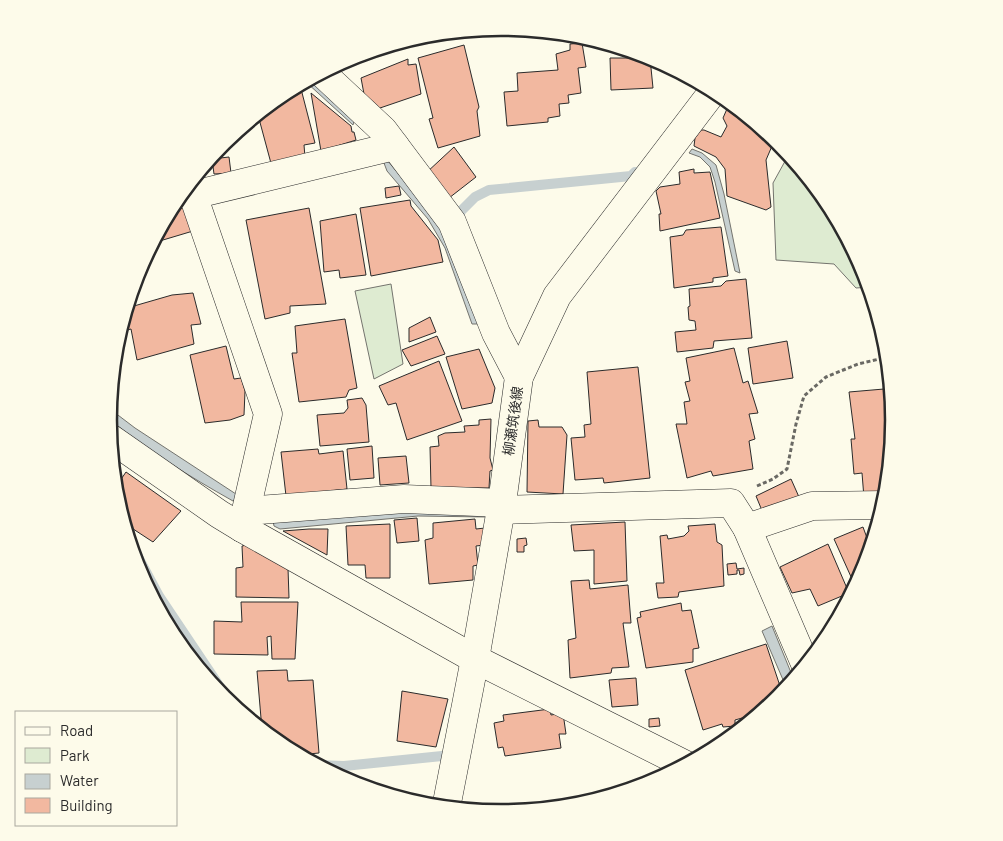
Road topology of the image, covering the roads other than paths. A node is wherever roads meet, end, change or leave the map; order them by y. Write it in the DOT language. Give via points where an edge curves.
graph roads {
  1 [pos="328,78"];
  2 [pos="709,97"];
  3 [pos="395,146"];
  4 [pos="193,193"];
  5 [pos="189,198"];
  6 [pos="519,377"];
  7 [pos="118,444"];
  8 [pos="876,505"];
  9 [pos="501,506"];
  10 [pos="244,519"];
  11 [pos="747,528"];
  12 [pos="803,658"];
  13 [pos="475,659"];
  14 [pos="678,761"];
  15 [pos="447,800"];
  1 -- 3 [label="street" via="383,130"];
  2 -- 6 [label="street, 柳瀬筑後線" via="557,296"];
  3 -- 4 [label="street"];
  3 -- 6 [label="street" via="452,222 496,333"];
  5 -- 10 [label="street" via="268,414"];
  6 -- 9 [label="street, 柳瀬筑後線"];
  7 -- 10 [label="street" via="219,514"];
  8 -- 11 [label="street" via="812,506"];
  9 -- 10 [label="street" via="404,499"];
  9 -- 11 [label="street" via="732,503"];
  9 -- 13 [label="street, 柳瀬筑後線"];
  10 -- 13 [label="street"];
  11 -- 12 [label="street"];
  13 -- 14 [label="street"];
  13 -- 15 [label="street, 柳瀬筑後線"];
}
